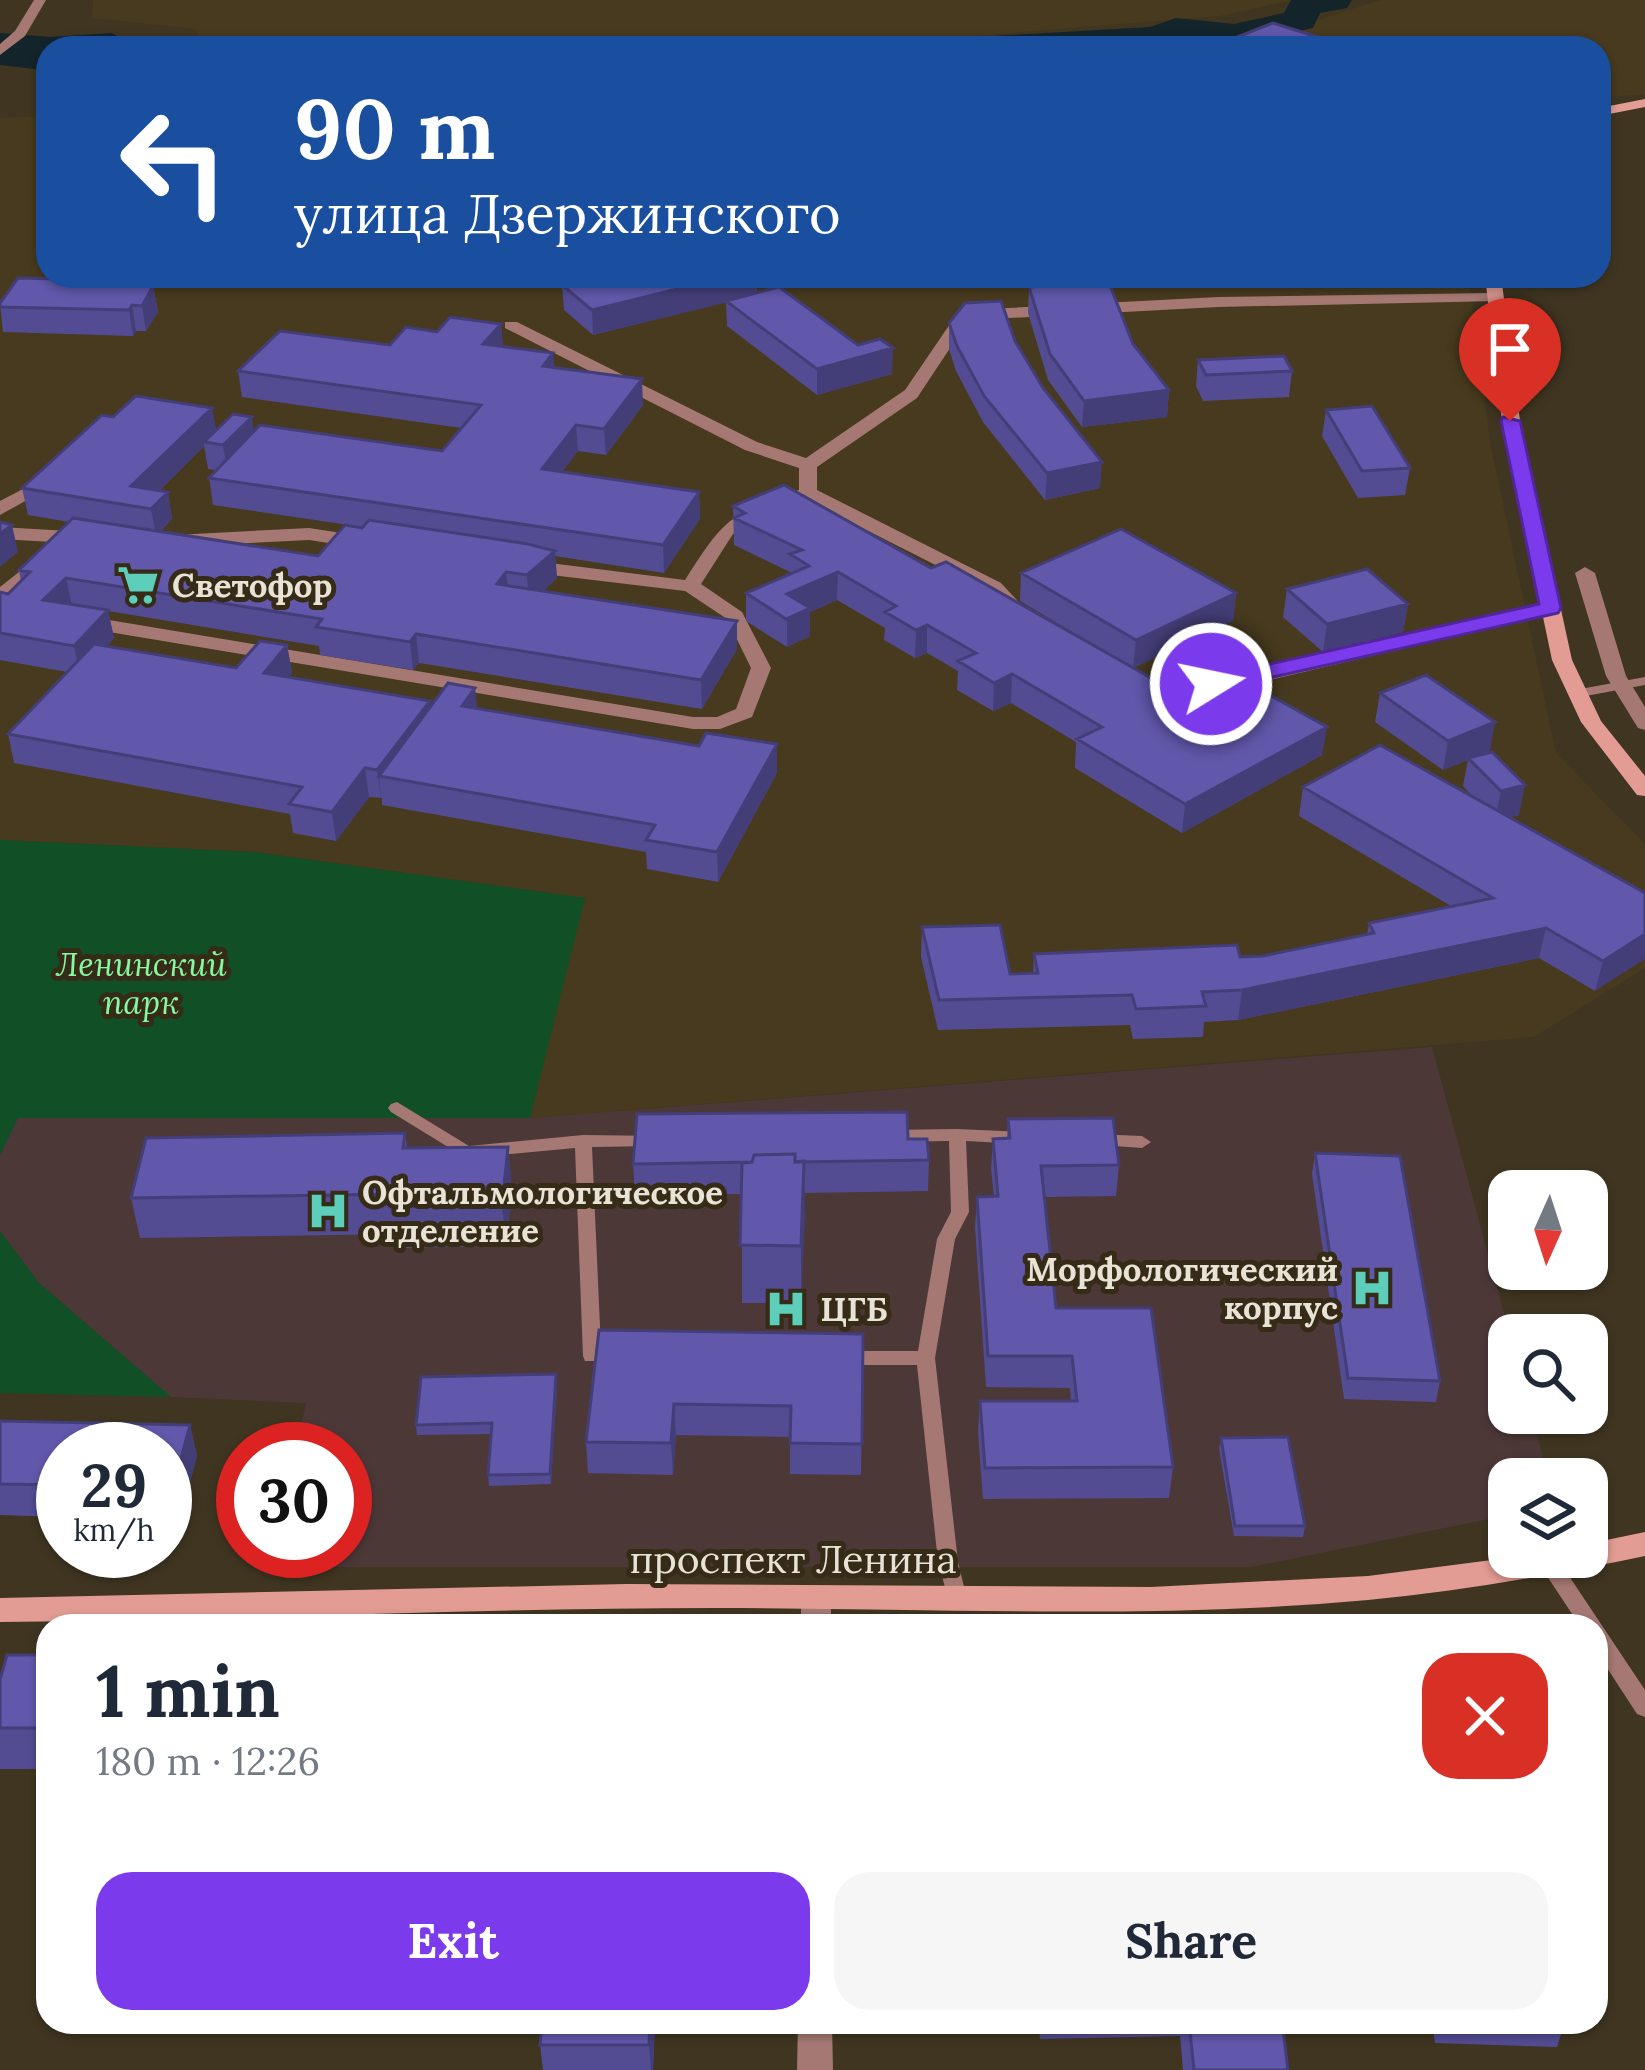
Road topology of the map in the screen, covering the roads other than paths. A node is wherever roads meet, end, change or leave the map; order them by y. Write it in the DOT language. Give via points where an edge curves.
graph roads {
  1 [pos="40,0"];
  2 [pos="0,51"];
  3 [pos="1645,103"];
  4 [pos="1611,110"];
  5 [pos="1492,288"];
  6 [pos="1492,298"];
  7 [pos="511,325"];
  8 [pos="808,465"];
  9 [pos="64,468"];
  10 [pos="808,493"];
  11 [pos="0,509"];
  12 [pos="0,533"];
  13 [pos="64,536"];
  14 [pos="111,541"];
  15 [pos="157,542"];
  16 [pos="380,544"];
  17 [pos="497,562"];
  18 [pos="1585,573"];
  19 [pos="690,586"];
  20 [pos="0,597"];
  21 [pos="1550,608"];
  22 [pos="24,612"];
  23 [pos="58,618"];
  24 [pos="1031,621"];
  25 [pos="1123,676"];
  26 [pos="1645,681"];
  27 [pos="1622,685"];
  28 [pos="1575,694"];
  29 [pos="1645,724"];
  30 [pos="1645,790"];
  31 [pos="397,1108"];
  32 [pos="957,1135"];
  33 [pos="863,1137"];
  34 [pos="1049,1138"];
  35 [pos="1072,1139"];
  36 [pos="676,1140"];
  37 [pos="583,1141"];
  38 [pos="1142,1142"];
  39 [pos="640,1356"];
  40 [pos="831,1358"];
  41 [pos="926,1358"];
  42 [pos="1645,1544"];
  43 [pos="1608,1552"];
  44 [pos="1488,1573"];
  45 [pos="1559,1578"];
  46 [pos="957,1599"];
  47 [pos="0,1610"];
  48 [pos="816,1612"];
  49 [pos="1583,1614"];
  50 [pos="1608,1652"];
  51 [pos="1645,1708"];
  52 [pos="815,2034"];
  53 [pos="815,2070"];
  1 -- 2 [label="street"];
  3 -- 4 [label="main road"];
  5 -- 6 [label="main road"];
  6 -- 8 [label="street" via="988,314 956,327 911,394"];
  6 -- 21 [label="main road"];
  7 -- 8 [label="street" via="752,446"];
  8 -- 10 [label="street"];
  9 -- 11 [label="street"];
  10 -- 19 [label="street" via="726,530"];
  10 -- 24 [label="street" via="994,587"];
  12 -- 13 [label="street"];
  13 -- 14 [label="street"];
  13 -- 20 [label="street"];
  15 -- 16 [label="street" via="309,534"];
  17 -- 19 [label="street"];
  18 -- 27 [label="street"];
  19 -- 23 [label="street" via="735,616 761,668 746,713 721,723"];
  20 -- 22 [label="street"];
  21 -- 25 [label="street" via="1241,681 1182,688"];
  21 -- 28 [label="main road"];
  26 -- 27 [label="lane"];
  27 -- 28 [label="lane"];
  27 -- 29 [label="street"];
  28 -- 30 [label="main road"];
  31 -- 37 [label="lane" via="466,1152"];
  32 -- 33 [label="lane"];
  32 -- 34 [label="lane"];
  32 -- 41 [label="lane" via="960,1211 946,1239"];
  35 -- 38 [label="lane"];
  36 -- 37 [label="lane"];
  37 -- 39 [label="lane" via="592,1356"];
  40 -- 41 [label="lane"];
  41 -- 46 [label="lane"];
  42 -- 43 [label="main road, проспект Ленина"];
  44 -- 46 [label="main road, проспект Ленина" via="1321,1594"];
  45 -- 49 [label="lane"];
  46 -- 48 [label="main road, проспект Ленина"];
  47 -- 48 [label="main road, проспект Ленина" via="460,1598"];
  50 -- 51 [label="lane"];
  52 -- 53 [label="street"];
}
